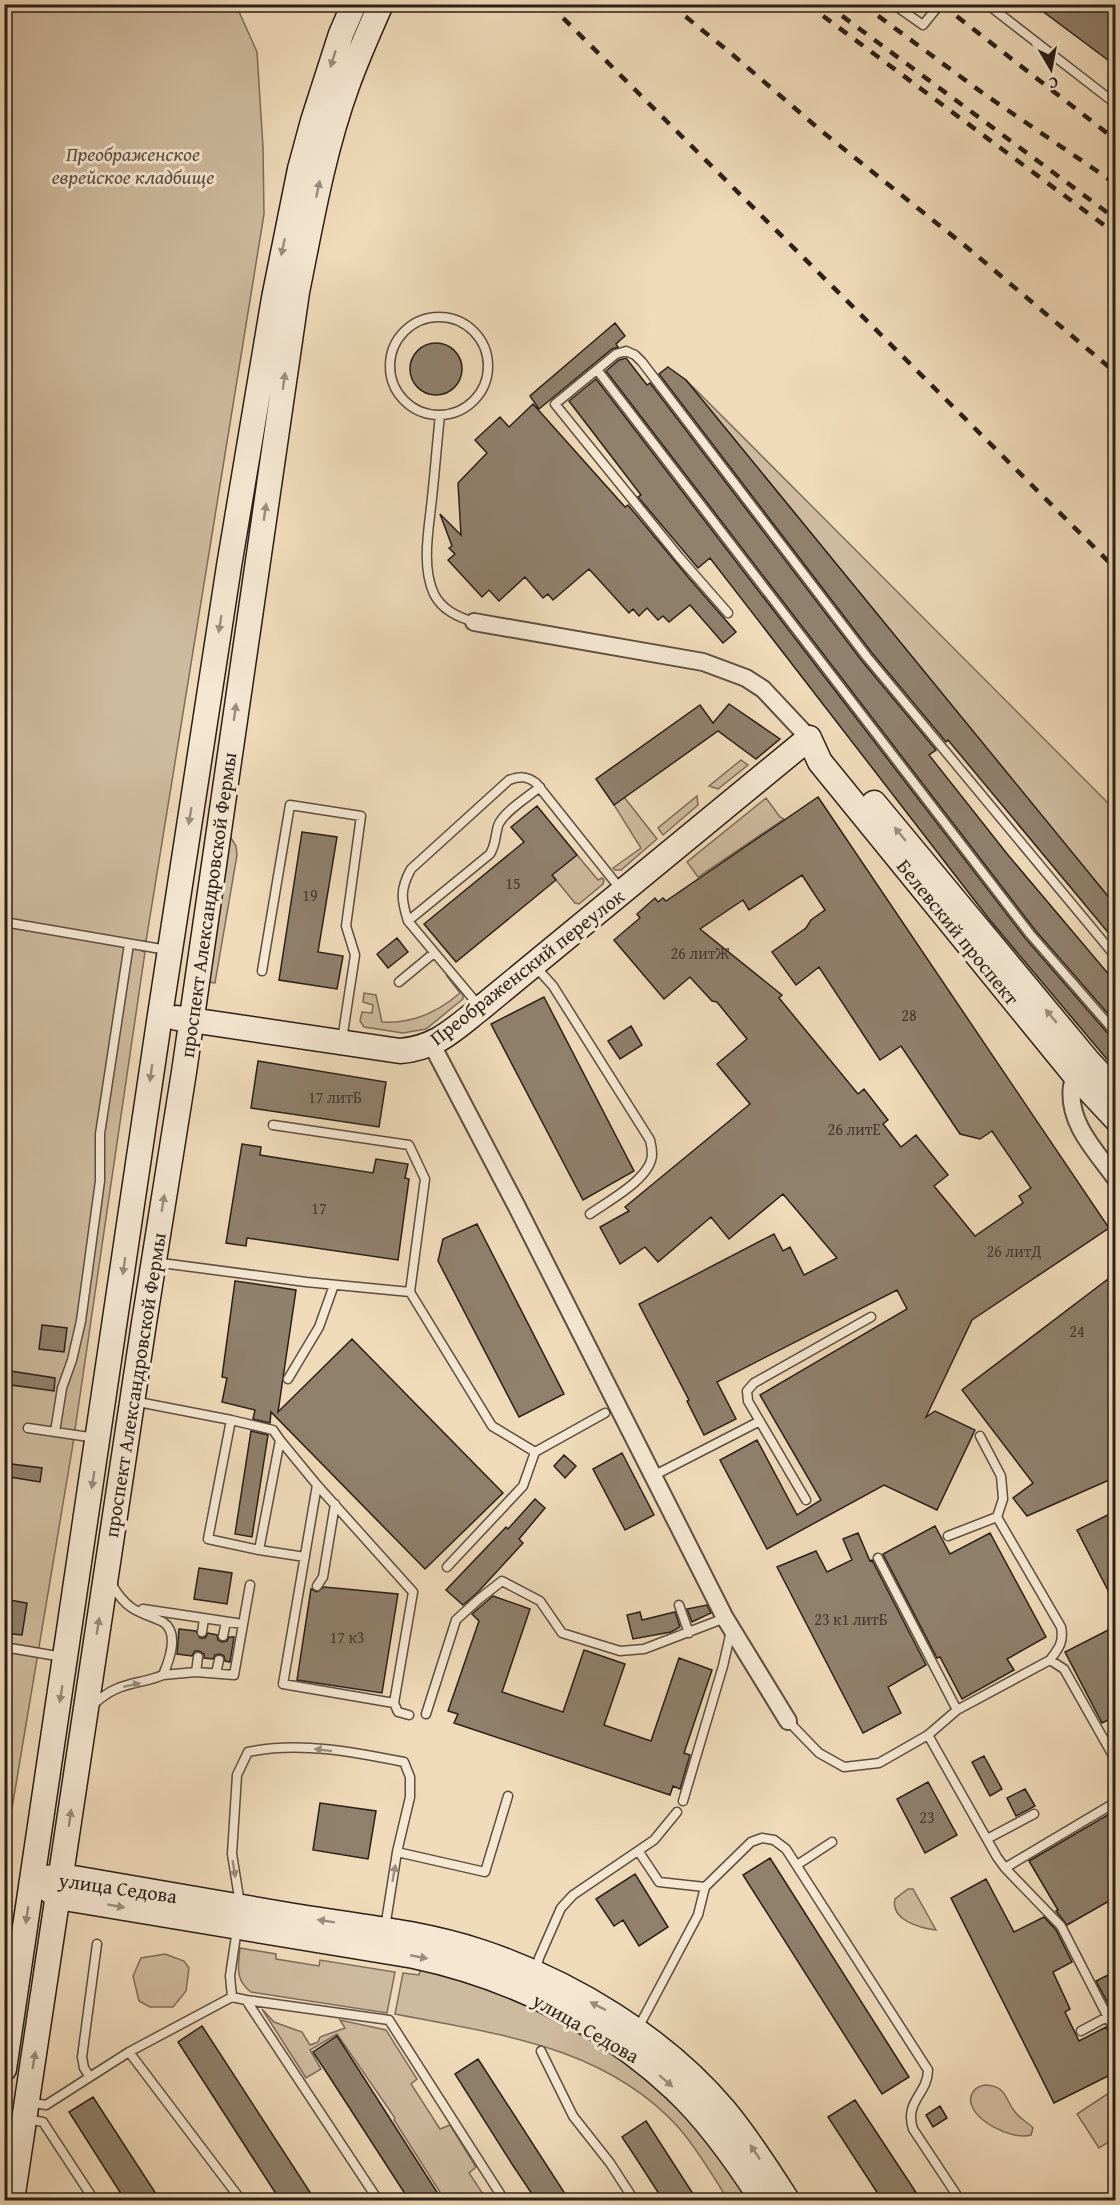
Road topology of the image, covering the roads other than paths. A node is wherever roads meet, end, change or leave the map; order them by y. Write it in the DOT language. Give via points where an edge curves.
graph roads {
  1 [pos="354,4"];
  2 [pos="381,4"];
  3 [pos="893,4"];
  4 [pos="940,4"];
  5 [pos="987,4"];
  6 [pos="1116,104"];
  7 [pos="598,371"];
  8 [pos="440,415"];
  9 [pos="728,613"];
  10 [pos="474,622"];
  11 [pos="809,738"];
  12 [pos="540,787"];
  13 [pos="623,891"];
  14 [pos="408,921"];
  15 [pos="4,922"];
  16 [pos="129,944"];
  17 [pos="170,951"];
  18 [pos="434,953"];
  19 [pos="1116,957"];
  20 [pos="534,965"];
  21 [pos="261,971"];
  22 [pos="399,982"];
  23 [pos="481,1008"];
  24 [pos="160,1015"];
  25 [pos="191,1020"];
  26 [pos="1116,1033"];
  27 [pos="342,1042"];
  28 [pos="432,1045"];
  29 [pos="1081,1068"];
  30 [pos="1116,1091"];
  31 [pos="1116,1119"];
  32 [pos="273,1125"];
  33 [pos="1116,1179"];
  34 [pos="590,1214"];
  35 [pos="154,1262"];
  36 [pos="334,1285"];
  37 [pos="410,1292"];
  38 [pos="871,1317"];
  39 [pos="288,1379"];
  40 [pos="133,1401"];
  41 [pos="605,1413"];
  42 [pos="231,1420"];
  43 [pos="760,1421"];
  44 [pos="28,1428"];
  45 [pos="56,1432"];
  46 [pos="980,1436"];
  47 [pos="99,1438"];
  48 [pos="280,1440"];
  49 [pos="535,1452"];
  50 [pos="653,1476"];
  51 [pos="317,1485"];
  52 [pos="806,1500"];
  53 [pos="335,1504"];
  54 [pos="997,1517"];
  55 [pos="948,1536"];
  56 [pos="259,1550"];
  57 [pos="305,1557"];
  58 [pos="878,1558"];
  59 [pos="447,1567"];
  60 [pos="107,1569"];
  61 [pos="250,1585"];
  62 [pos="321,1587"];
  63 [pos="679,1605"];
  64 [pos="132,1608"];
  65 [pos="204,1619"];
  66 [pos="226,1622"];
  67 [pos="243,1624"];
  68 [pos="728,1624"];
  69 [pos="202,1632"];
  70 [pos="689,1632"];
  71 [pos="223,1636"];
  72 [pos="4,1647"];
  73 [pos="66,1657"];
  74 [pos="198,1657"];
  75 [pos="219,1660"];
  76 [pos="1050,1660"];
  77 [pos="196,1672"];
  78 [pos="216,1673"];
  79 [pos="163,1675"];
  80 [pos="394,1703"];
  81 [pos="957,1710"];
  82 [pos="426,1714"];
  83 [pos="409,1715"];
  84 [pos="84,1716"];
  85 [pos="788,1721"];
  86 [pos="928,1735"];
  87 [pos="1115,1758"];
  88 [pos="508,1796"];
  89 [pos="683,1801"];
  90 [pos="1116,1802"];
  91 [pos="677,1812"];
  92 [pos="1034,1814"];
  93 [pos="987,1839"];
  94 [pos="832,1842"];
  95 [pos="398,1852"];
  96 [pos="639,1852"];
  97 [pos="797,1865"];
  98 [pos="1005,1868"];
  99 [pos="33,1879"];
  100 [pos="60,1886"];
  101 [pos="705,1887"];
  102 [pos="239,1917"];
  103 [pos="383,1940"];
  104 [pos="97,1944"];
  105 [pos="13,1948"];
  106 [pos="531,1983"];
  107 [pos="232,1997"];
  108 [pos="246,2000"];
  109 [pos="1107,2017"];
  110 [pos="1081,2031"];
  111 [pos="1116,2032"];
  112 [pos="631,2039"];
  113 [pos="541,2051"];
  114 [pos="129,2052"];
  115 [pos="4,2069"];
  116 [pos="90,2077"];
  117 [pos="26,2110"];
  118 [pos="12,2200"];
  119 [pos="94,2200"];
  120 [pos="241,2200"];
  121 [pos="378,2200"];
  122 [pos="504,2200"];
  123 [pos="634,2200"];
  124 [pos="762,2200"];
  125 [pos="787,2200"];
  126 [pos="960,2200"];
  1 -- 17 [label="main road, проспект Александровской Фермы, one-way" via="313,121 282,250"];
  25 -- 2 [label="main road, проспект Александровской Фермы, one-way" via="297,292 322,171 347,86"];
  3 -- 4 [label="lane" via="923,25"];
  5 -- 6 [label="lane"];
  7 -- 9 [label="lane" via="555,404"];
  7 -- 19 [label="lane" via="616,354 626,351 642,362 867,657"];
  7 -- 26 [label="lane" via="1030,934"];
  8 -- 8 [label="lane" via="421,412 405,401 394,385 390,366 394,347 405,331 421,320 440,317 458,320 474,331 485,347 489,366 485,385 474,401 458,411"];
  8 -- 10 [label="lane" via="428,544 429,576 434,595 444,608"];
  10 -- 11 [label="street, Белевский проспект" via="703,662 727,670 763,689"];
  11 -- 13 [label="main road, Преображенский переулок"];
  11 -- 29 [label="main road, Белевский проспект" via="820,762"];
  12 -- 13 [label="lane"];
  12 -- 14 [label="lane" via="503,818 490,854"];
  12 -- 14 [label="lane" via="528,777 509,780 411,869 403,884 402,904"];
  13 -- 20 [label="main road, Преображенский переулок"];
  14 -- 18 [label="lane"];
  15 -- 16 [label="lane"];
  16 -- 17 [label="lane"];
  16 -- 45 [label="lane" via="100,1134 100,1181 81,1321 62,1388"];
  17 -- 24 [label="main road, проспект Александровской Фермы"];
  18 -- 22 [label="lane"];
  18 -- 23 [label="lane"];
  20 -- 23 [label="main road, Преображенский переулок"];
  20 -- 34 [label="lane" via="553,986 650,1140 649,1168 641,1178"];
  21 -- 27 [label="lane" via="290,805 360,816 346,926 355,955"];
  23 -- 28 [label="main road, Преображенский переулок"];
  24 -- 25 [label="main road, Преображенский переулок"];
  24 -- 47 [label="main road, проспект Александровской Фермы, one-way"];
  25 -- 27 [label="main road, Преображенский переулок"];
  35 -- 25 [label="main road, проспект Александровской Фермы, one-way"];
  27 -- 28 [label="main road, Преображенский переулок" via="400,1051"];
  28 -- 50 [label="street"];
  29 -- 30 [label="main road, Белевский проспект"];
  29 -- 31 [label="main road, Белевский проспект"];
  29 -- 33 [label="street" via="1071,1100 1077,1125"];
  32 -- 37 [label="lane" via="409,1145 425,1179"];
  35 -- 36 [label="lane"];
  35 -- 40 [label="main road, проспект Александровской Фермы"];
  36 -- 37 [label="lane"];
  36 -- 39 [label="lane" via="319,1327"];
  37 -- 49 [label="lane" via="492,1426"];
  38 -- 43 [label="lane" via="754,1383 747,1391 748,1401"];
  40 -- 42 [label="lane"];
  40 -- 60 [label="main road, проспект Александровской Фермы"];
  41 -- 49 [label="lane"];
  42 -- 48 [label="lane" via="273,1430"];
  42 -- 56 [label="lane" via="208,1539"];
  43 -- 50 [label="lane"];
  43 -- 52 [label="lane"];
  44 -- 45 [label="lane"];
  45 -- 47 [label="lane"];
  46 -- 54 [label="lane" via="1001,1476 1003,1499"];
  47 -- 73 [label="main road, проспект Александровской Фермы, one-way"];
  48 -- 51 [label="lane"];
  48 -- 56 [label="lane"];
  49 -- 59 [label="lane" via="523,1486"];
  50 -- 68 [label="street"];
  51 -- 53 [label="lane"];
  51 -- 57 [label="lane"];
  53 -- 62 [label="lane"];
  53 -- 80 [label="lane" via="412,1592"];
  54 -- 55 [label="lane"];
  54 -- 76 [label="lane" via="1061,1627 1060,1647"];
  56 -- 57 [label="lane"];
  57 -- 80 [label="lane" via="283,1684"];
  58 -- 81 [label="lane"];
  60 -- 64 [label="lane" via="111,1584"];
  84 -- 60 [label="main road, проспект Александровской Фермы, one-way"];
  61 -- 67 [label="lane"];
  63 -- 70 [label="lane"];
  64 -- 65 [label="lane"];
  64 -- 79 [label="lane" via="165,1624 171,1632 172,1646"];
  65 -- 66 [label="lane"];
  65 -- 69 [label="lane"];
  66 -- 67 [label="lane"];
  66 -- 71 [label="lane"];
  67 -- 78 [label="lane" via="234,1675"];
  68 -- 70 [label="lane"];
  68 -- 85 [label="street"];
  68 -- 89 [label="lane" via="723,1666"];
  70 -- 82 [label="lane" via="644,1649 620,1651 562,1633 540,1601 502,1581 456,1620"];
  72 -- 73 [label="lane"];
  73 -- 99 [label="main road, проспект Александровской Фермы, one-way"];
  74 -- 77 [label="lane"];
  75 -- 78 [label="lane"];
  76 -- 81 [label="lane"];
  76 -- 87 [label="lane" via="1064,1669"];
  77 -- 78 [label="lane"];
  77 -- 79 [label="lane"];
  84 -- 79 [label="lane, one-way" via="106,1694"];
  80 -- 83 [label="lane" via="398,1712"];
  81 -- 86 [label="lane"];
  100 -- 84 [label="main road, проспект Александровской Фермы, one-way"];
  85 -- 86 [label="lane" via="819,1753 844,1767 879,1763"];
  86 -- 93 [label="lane"];
  88 -- 95 [label="lane" via="485,1872"];
  90 -- 98 [label="lane"];
  91 -- 96 [label="lane"];
  92 -- 93 [label="lane"];
  93 -- 98 [label="lane"];
  94 -- 97 [label="lane"];
  95 -- 102 [label="lane, one-way" via="410,1797 410,1777 404,1762 299,1747 248,1752 237,1775 232,1854"];
  103 -- 95 [label="lane, one-way"];
  96 -- 101 [label="lane" via="659,1882"];
  96 -- 106 [label="lane" via="573,1895 561,1908"];
  97 -- 101 [label="lane" via="786,1849 774,1840 762,1838 751,1842"];
  97 -- 126 [label="lane" via="928,2070 928,2080 911,2108 910,2118"];
  98 -- 109 [label="lane" via="1061,1926"];
  99 -- 100 [label="main road, улица Седова"];
  99 -- 105 [label="main road, проспект Александровской Фермы, one-way"];
  100 -- 102 [label="main road, улица Седова"];
  117 -- 100 [label="main road, проспект Александровской Фермы, one-way"];
  101 -- 112 [label="lane" via="698,1915"];
  102 -- 103 [label="main road, улица Седова"];
  102 -- 107 [label="lane" via="230,1976"];
  103 -- 106 [label="main road, улица Седова" via="451,1943 482,1952"];
  104 -- 116 [label="lane" via="82,2057"];
  105 -- 115 [label="main road, проспект Александровской Фермы"];
  106 -- 112 [label="main road, улица Седова" via="608,2011"];
  107 -- 108 [label="lane"];
  107 -- 114 [label="lane"];
  108 -- 121 [label="lane"];
  108 -- 122 [label="lane" via="389,2020"];
  109 -- 110 [label="lane"];
  109 -- 111 [label="lane"];
  112 -- 124 [label="main road, улица Седова, one-way" via="721,2140"];
  125 -- 112 [label="main road, улица Седова, one-way" via="748,2141 693,2078"];
  113 -- 123 [label="lane" via="573,2116"];
  114 -- 116 [label="lane"];
  114 -- 120 [label="lane"];
  116 -- 117 [label="lane" via="46,2105"];
  117 -- 118 [label="main road, проспект Александровской Фермы"];
  117 -- 119 [label="lane" via="43,2122"];
}
